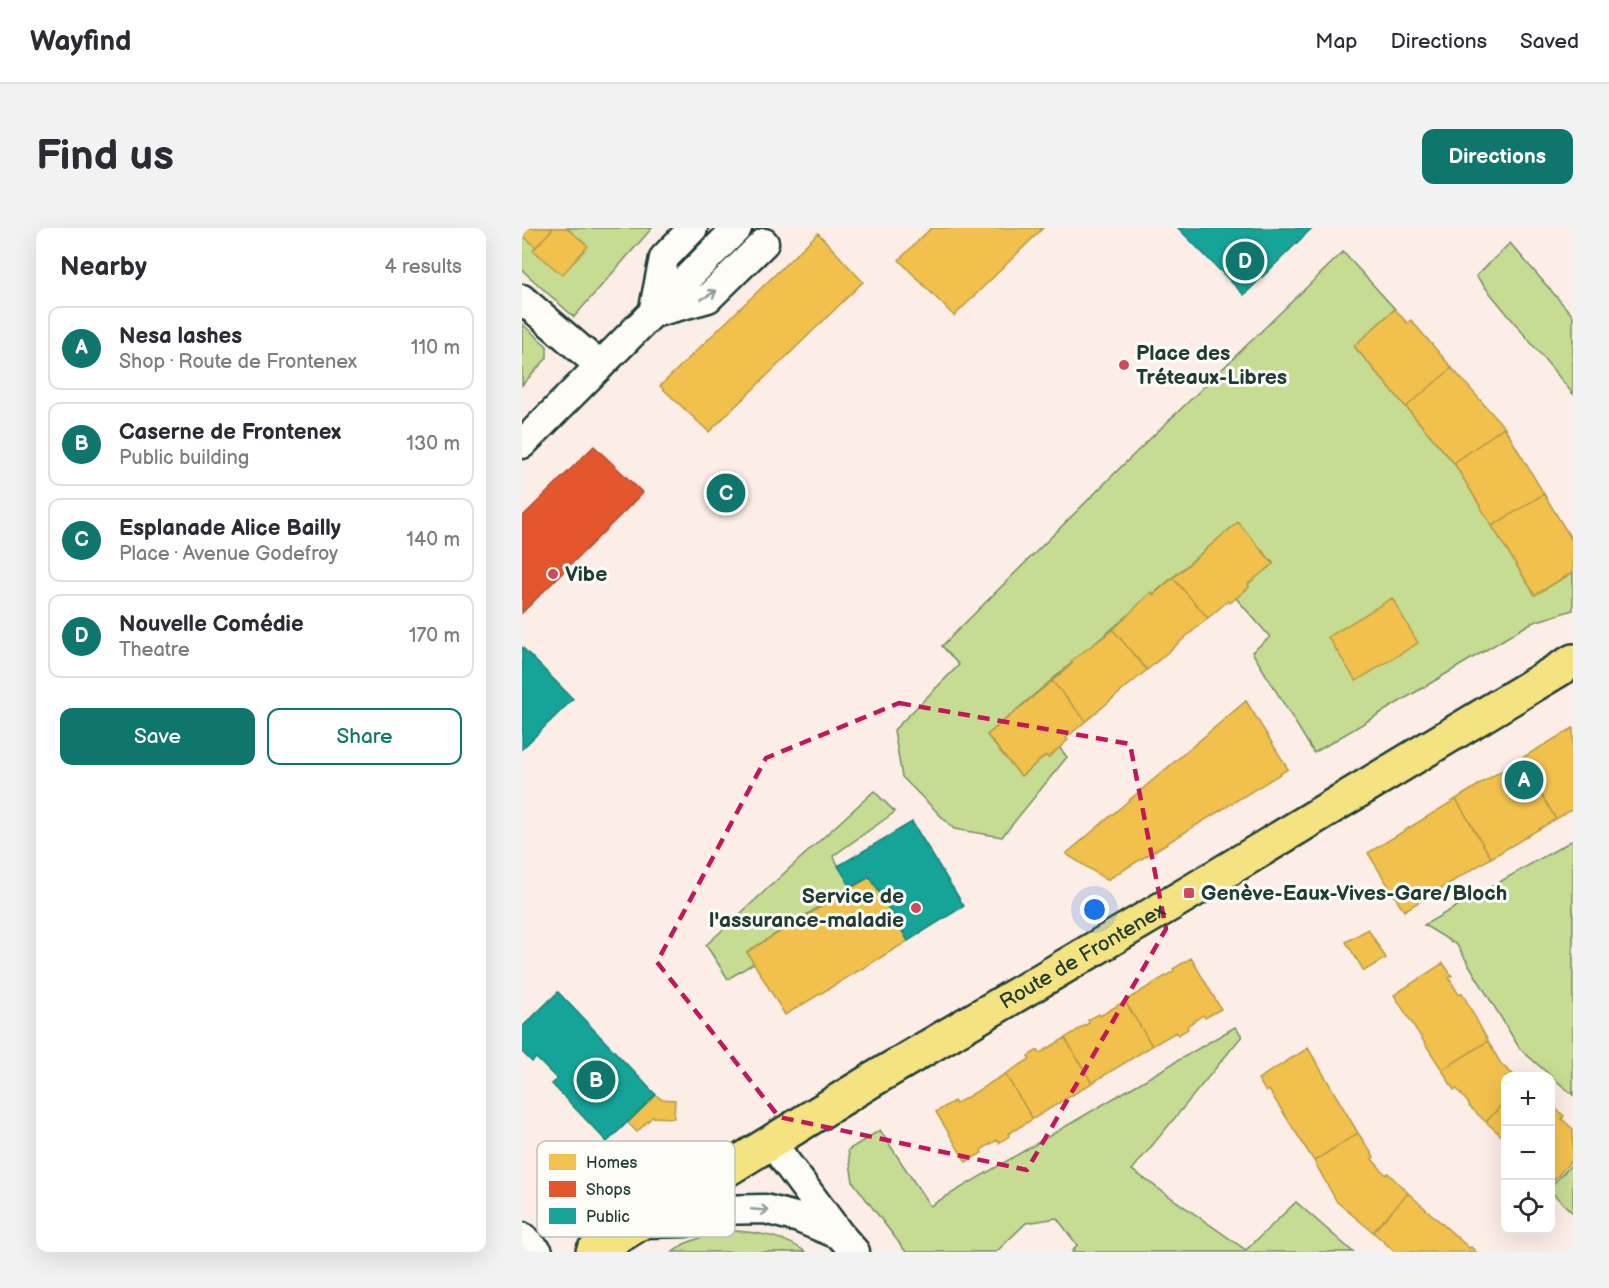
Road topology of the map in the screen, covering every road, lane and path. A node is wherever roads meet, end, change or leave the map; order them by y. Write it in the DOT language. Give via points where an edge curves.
graph roads {
  1 [pos="693,228"];
  2 [pos="737,228"];
  3 [pos="764,243"];
  4 [pos="522,299"];
  5 [pos="653,313"];
  6 [pos="600,366"];
  7 [pos="522,444"];
  8 [pos="1573,661"];
  9 [pos="771,1142"];
  10 [pos="735,1164"];
  11 [pos="735,1210"];
  12 [pos="522,1236"];
  13 [pos="617,1237"];
  14 [pos="848,1244"];
  15 [pos="538,1252"];
  16 [pos="593,1252"];
  1 -- 5 [label="street" via="664,258"];
  2 -- 5 [label="street"];
  5 -- 3 [label="street, one-way" via="708,298"];
  4 -- 6 [label="street"];
  5 -- 6 [label="street"];
  6 -- 7 [label="street"];
  8 -- 9 [label="main road, Route de Frontenex"];
  9 -- 10 [label="main road, Route de Frontenex"];
  9 -- 14 [label="street"];
  11 -- 14 [label="street, one-way" via="765,1209 800,1218"];
  12 -- 15 [label="street"];
  13 -- 16 [label="main road, Route de Frontenex"];
}
